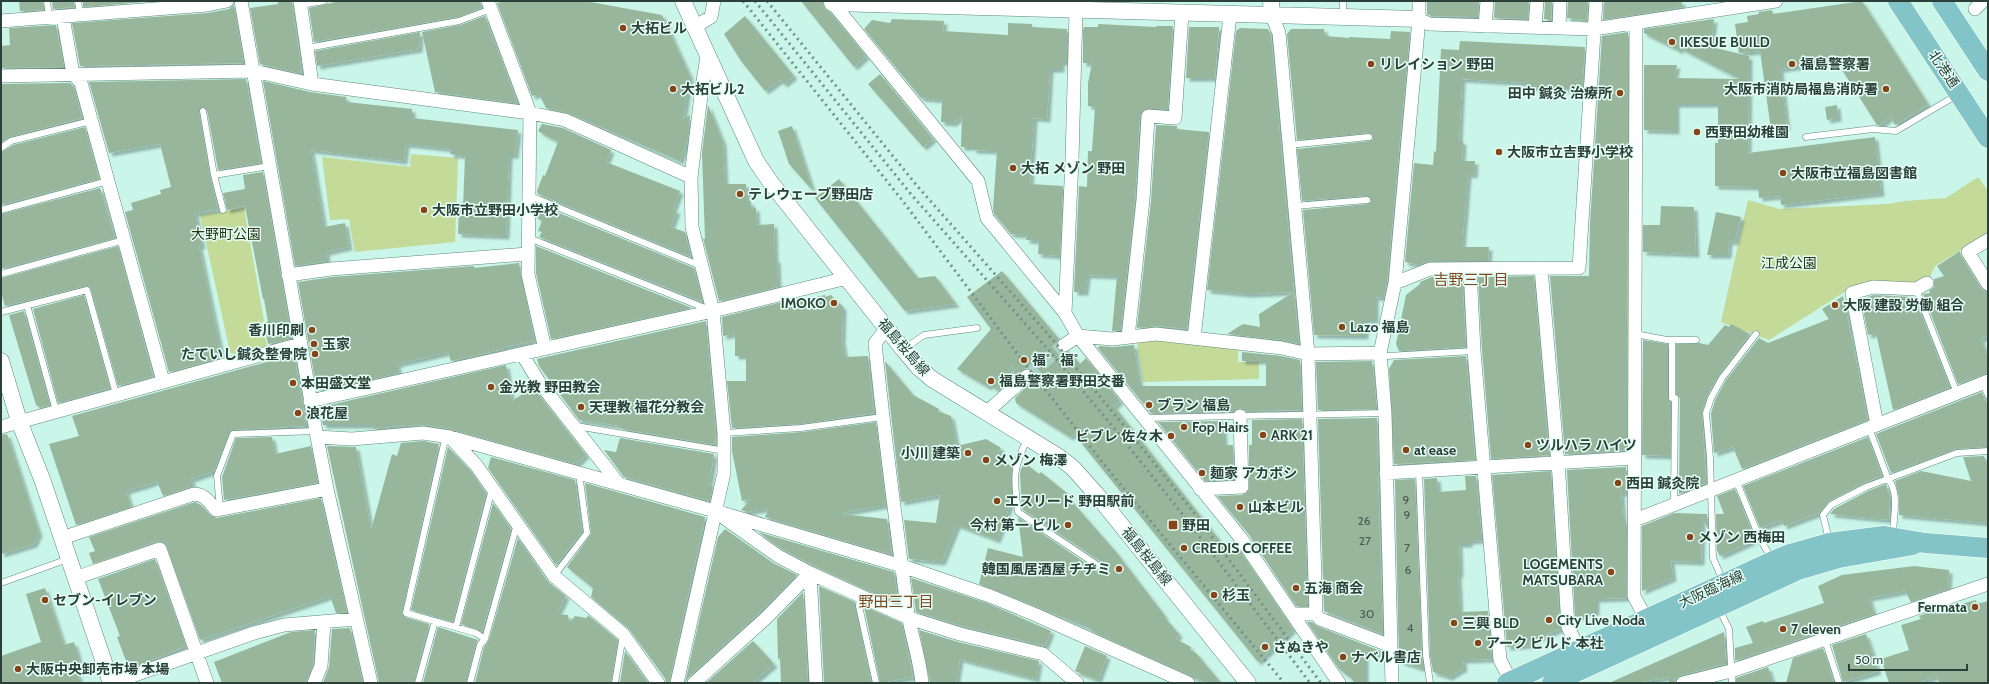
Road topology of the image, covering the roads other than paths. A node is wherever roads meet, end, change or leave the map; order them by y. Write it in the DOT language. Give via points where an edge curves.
graph roads {
  1 [pos="48,1"];
  2 [pos="78,1"];
  3 [pos="227,1"];
  4 [pos="241,1"];
  5 [pos="324,1"];
  6 [pos="683,1"];
  7 [pos="714,1"];
  8 [pos="1343,1"];
  9 [pos="1419,1"];
  10 [pos="1487,1"];
  11 [pos="1537,1"];
  12 [pos="1560,1"];
  13 [pos="1596,1"];
  14 [pos="1776,1"];
  15 [pos="1898,1"];
  16 [pos="1942,1"];
  17 [pos="831,2"];
  18 [pos="207,3"];
  19 [pos="300,3"];
  20 [pos="858,3"];
  21 [pos="930,4"];
  22 [pos="143,5"];
  23 [pos="489,5"];
  24 [pos="1018,5"];
  25 [pos="1272,9"];
  26 [pos="1076,10"];
  27 [pos="1182,13"];
  28 [pos="80,15"];
  29 [pos="1230,15"];
  30 [pos="49,17"];
  31 [pos="63,17"];
  32 [pos="1344,18"];
  33 [pos="1419,19"];
  34 [pos="1,21"];
  35 [pos="1636,23"];
  36 [pos="1485,26"];
  37 [pos="1535,27"];
  38 [pos="1559,28"];
  39 [pos="695,29"];
  40 [pos="1594,29"];
  41 [pos="307,48"];
  42 [pos="707,57"];
  43 [pos="1988,71"];
  44 [pos="254,72"];
  45 [pos="73,74"];
  46 [pos="1,76"];
  47 [pos="312,84"];
  48 [pos="1960,93"];
  49 [pos="203,111"];
  50 [pos="530,113"];
  51 [pos="91,121"];
  52 [pos="1369,137"];
  53 [pos="1806,137"];
  54 [pos="1988,138"];
  55 [pos="1289,145"];
  56 [pos="1,148"];
  57 [pos="270,166"];
  58 [pos="214,175"];
  59 [pos="691,176"];
  60 [pos="108,181"];
  61 [pos="528,195"];
  62 [pos="1367,200"];
  63 [pos="1295,206"];
  64 [pos="1,210"];
  65 [pos="224,210"];
  66 [pos="528,237"];
  67 [pos="124,240"];
  68 [pos="1988,240"];
  69 [pos="527,254"];
  70 [pos="701,266"];
  71 [pos="1541,268"];
  72 [pos="1470,269"];
  73 [pos="1,274"];
  74 [pos="288,275"];
  75 [pos="847,278"];
  76 [pos="1395,283"];
  77 [pos="1988,284"];
  78 [pos="1922,286"];
  79 [pos="27,305"];
  80 [pos="713,311"];
  81 [pos="1,312"];
  82 [pos="1065,313"];
  83 [pos="887,328"];
  84 [pos="977,328"];
  85 [pos="1635,334"];
  86 [pos="1756,334"];
  87 [pos="1078,336"];
  88 [pos="1128,337"];
  89 [pos="1194,338"];
  90 [pos="1672,340"];
  91 [pos="1696,340"];
  92 [pos="300,344"];
  93 [pos="1064,345"];
  94 [pos="545,349"];
  95 [pos="904,349"];
  96 [pos="1474,351"];
  97 [pos="1380,353"];
  98 [pos="522,354"];
  99 [pos="1308,354"];
  100 [pos="1,360"];
  101 [pos="1027,376"];
  102 [pos="163,382"];
  103 [pos="1986,382"];
  104 [pos="1957,393"];
  105 [pos="116,394"];
  106 [pos="1988,396"];
  107 [pos="310,401"];
  108 [pos="56,411"];
  109 [pos="987,412"];
  110 [pos="1310,413"];
  111 [pos="1385,413"];
  112 [pos="1240,416"];
  113 [pos="882,417"];
  114 [pos="1144,418"];
  115 [pos="19,421"];
  116 [pos="573,426"];
  117 [pos="1873,426"];
  118 [pos="1,427"];
  119 [pos="724,433"];
  120 [pos="317,434"];
  121 [pos="450,437"];
  122 [pos="1028,438"];
  123 [pos="724,451"];
  124 [pos="1988,452"];
  125 [pos="1635,458"];
  126 [pos="1557,462"];
  127 [pos="1484,467"];
  128 [pos="1419,472"];
  129 [pos="579,473"];
  130 [pos="1386,473"];
  131 [pos="1888,478"];
  132 [pos="1736,480"];
  133 [pos="619,484"];
  134 [pos="492,487"];
  135 [pos="327,489"];
  136 [pos="1200,489"];
  137 [pos="1711,490"];
  138 [pos="1674,505"];
  139 [pos="220,509"];
  140 [pos="715,511"];
  141 [pos="1635,520"];
  142 [pos="518,523"];
  143 [pos="62,538"];
  144 [pos="1893,538"];
  145 [pos="1829,543"];
  146 [pos="1925,543"];
  147 [pos="1988,548"];
  148 [pos="68,559"];
  149 [pos="1773,560"];
  150 [pos="902,566"];
  151 [pos="1103,569"];
  152 [pos="810,573"];
  153 [pos="554,576"];
  154 [pos="75,578"];
  155 [pos="1,583"];
  156 [pos="1724,583"];
  157 [pos="1988,584"];
  158 [pos="860,596"];
  159 [pos="1718,606"];
  160 [pos="1292,614"];
  161 [pos="1316,614"];
  162 [pos="909,618"];
  163 [pos="356,619"];
  164 [pos="1646,619"];
  165 [pos="435,621"];
  166 [pos="324,622"];
  167 [pos="456,627"];
  168 [pos="623,634"];
  169 [pos="484,639"];
  170 [pos="1825,640"];
  171 [pos="1391,646"];
  172 [pos="1579,650"];
  173 [pos="196,653"];
  174 [pos="1732,677"];
  175 [pos="1576,678"];
  176 [pos="1510,682"];
  177 [pos="112,683"];
  178 [pos="207,683"];
  179 [pos="314,683"];
  180 [pos="371,683"];
  181 [pos="418,683"];
  182 [pos="470,683"];
  183 [pos="615,683"];
  184 [pos="658,683"];
  185 [pos="677,683"];
  186 [pos="694,683"];
  187 [pos="816,683"];
  188 [pos="876,683"];
  189 [pos="922,683"];
  190 [pos="1077,683"];
  191 [pos="1188,683"];
  192 [pos="1248,683"];
  193 [pos="1339,683"];
  194 [pos="1392,683"];
  195 [pos="1430,683"];
  196 [pos="1552,683"];
  197 [pos="1683,683"];
  198 [pos="1839,683"];
  1 -- 30 [label="lane"];
  2 -- 28 [label="lane"];
  3 -- 18 [label="street"];
  4 -- 44 [label="street"];
  5 -- 19 [label="lane"];
  6 -- 39 [label="street, 福島桜島線"];
  7 -- 39 [label="street" via="711,17"];
  8 -- 32 [label="lane"];
  9 -- 33 [label="street"];
  10 -- 36 [label="street"];
  11 -- 37 [label="street"];
  12 -- 38 [label="street"];
  13 -- 40 [label="street"];
  14 -- 35 [label="street"];
  15 -- 48 [label="main road, 北港通"];
  16 -- 43 [label="main road"];
  17 -- 20 [label="street"];
  17 -- 82 [label="street" via="978,181 987,218"];
  18 -- 22 [label="street"];
  19 -- 41 [label="street"];
  20 -- 21 [label="street"];
  21 -- 24 [label="street"];
  22 -- 28 [label="street"];
  23 -- 41 [label="lane" via="459,20"];
  23 -- 50 [label="street"];
  24 -- 26 [label="street"];
  25 -- 29 [label="street"];
  25 -- 32 [label="street"];
  25 -- 55 [label="street" via="1279,33"];
  26 -- 27 [label="street"];
  26 -- 82 [label="street"];
  27 -- 29 [label="street"];
  27 -- 88 [label="street" via="1175,118 1148,116 1143,200"];
  28 -- 31 [label="street"];
  29 -- 89 [label="street"];
  30 -- 31 [label="street"];
  30 -- 34 [label="street"];
  31 -- 45 [label="street"];
  32 -- 33 [label="street"];
  33 -- 36 [label="street" via="1429,24"];
  33 -- 76 [label="street"];
  35 -- 40 [label="street"];
  35 -- 85 [label="street"];
  36 -- 37 [label="street"];
  37 -- 38 [label="street"];
  38 -- 40 [label="street"];
  39 -- 42 [label="street, 福島桜島線"];
  40 -- 71 [label="street" via="1579,268"];
  41 -- 47 [label="street"];
  42 -- 59 [label="street"];
  42 -- 75 [label="street, 福島桜島線" via="756,161"];
  44 -- 45 [label="street"];
  44 -- 47 [label="street"];
  44 -- 57 [label="street"];
  45 -- 46 [label="street"];
  45 -- 51 [label="street" via="81,83"];
  47 -- 50 [label="street"];
  48 -- 53 [label="lane" via="1896,131 1873,129"];
  48 -- 54 [label="main road, 北港通"];
  49 -- 58 [label="lane"];
  50 -- 59 [label="street" via="564,120"];
  50 -- 61 [label="street"];
  51 -- 56 [label="lane" via="11,141"];
  51 -- 60 [label="street"];
  52 -- 55 [label="lane"];
  55 -- 63 [label="street"];
  57 -- 58 [label="lane"];
  57 -- 74 [label="street"];
  58 -- 65 [label="lane"];
  59 -- 70 [label="street" via="692,226"];
  60 -- 64 [label="lane"];
  60 -- 67 [label="street"];
  61 -- 66 [label="street"];
  61 -- 70 [label="lane"];
  62 -- 63 [label="lane"];
  63 -- 99 [label="street"];
  66 -- 69 [label="street"];
  66 -- 80 [label="lane"];
  67 -- 73 [label="lane"];
  67 -- 102 [label="street"];
  68 -- 77 [label="street" via="1968,252"];
  69 -- 74 [label="street" via="331,269"];
  69 -- 94 [label="street" via="528,274"];
  70 -- 80 [label="street"];
  71 -- 72 [label="street"];
  71 -- 126 [label="street"];
  72 -- 76 [label="street" via="1430,269"];
  72 -- 96 [label="street"];
  74 -- 92 [label="street"];
  75 -- 80 [label="street"];
  75 -- 83 [label="street, 福島桜島線"];
  76 -- 97 [label="street"];
  78 -- 104 [label="lane"];
  78 -- 117 [label="street" via="1873,287 1852,293"];
  79 -- 81 [label="lane"];
  79 -- 105 [label="lane" via="87,290"];
  79 -- 108 [label="lane"];
  80 -- 94 [label="street"];
  80 -- 119 [label="street"];
  82 -- 87 [label="street"];
  83 -- 95 [label="street, 福島桜島線"];
  83 -- 113 [label="street" via="875,343"];
  84 -- 95 [label="lane" via="924,335"];
  85 -- 90 [label="lane"];
  85 -- 125 [label="street"];
  86 -- 137 [label="lane" via="1722,378 1706,413"];
  87 -- 88 [label="street" via="1112,339"];
  87 -- 93 [label="street"];
  87 -- 114 [label="street"];
  88 -- 89 [label="street" via="1156,334"];
  89 -- 99 [label="street" via="1282,348"];
  90 -- 91 [label="lane"];
  90 -- 138 [label="lane" via="1672,398 1676,398"];
  92 -- 102 [label="street"];
  92 -- 107 [label="street"];
  94 -- 98 [label="street"];
  95 -- 109 [label="street, 福島桜島線" via="932,380"];
  96 -- 97 [label="lane" via="1387,356"];
  96 -- 127 [label="street"];
  97 -- 99 [label="street"];
  97 -- 111 [label="street"];
  98 -- 107 [label="street"];
  98 -- 116 [label="street" via="539,382"];
  99 -- 110 [label="street"];
  100 -- 115 [label="street"];
  101 -- 109 [label="street"];
  102 -- 105 [label="street"];
  103 -- 104 [label="street"];
  103 -- 106 [label="lane"];
  104 -- 117 [label="street"];
  105 -- 108 [label="street"];
  107 -- 120 [label="street"];
  108 -- 115 [label="street"];
  109 -- 122 [label="street, 福島桜島線"];
  110 -- 111 [label="lane"];
  110 -- 112 [label="lane"];
  110 -- 161 [label="street"];
  111 -- 130 [label="street"];
  112 -- 114 [label="lane"];
  112 -- 136 [label="street" via="1242,487"];
  113 -- 119 [label="lane" via="801,428"];
  113 -- 150 [label="street"];
  114 -- 136 [label="street"];
  115 -- 118 [label="street"];
  115 -- 143 [label="street"];
  116 -- 123 [label="lane"];
  116 -- 133 [label="street"];
  117 -- 131 [label="lane"];
  117 -- 132 [label="street"];
  119 -- 123 [label="street"];
  120 -- 121 [label="street" via="352,439 423,433"];
  120 -- 135 [label="street"];
  120 -- 139 [label="lane" via="233,434 217,476"];
  121 -- 129 [label="street"];
  121 -- 134 [label="street"];
  121 -- 165 [label="lane" via="444,444 406,613"];
  122 -- 151 [label="lane" via="1015,469 1018,512"];
  122 -- 192 [label="street, 福島桜島線" via="1059,457 1084,479"];
  123 -- 140 [label="street" via="724,473"];
  124 -- 131 [label="lane" via="1957,453"];
  125 -- 126 [label="street"];
  125 -- 141 [label="street"];
  126 -- 127 [label="street"];
  126 -- 172 [label="street" via="1568,627"];
  127 -- 128 [label="street"];
  127 -- 176 [label="street" via="1500,660"];
  128 -- 130 [label="street"];
  128 -- 195 [label="lane" via="1426,655"];
  129 -- 133 [label="street"];
  129 -- 153 [label="lane" via="587,533"];
  130 -- 171 [label="street"];
  131 -- 144 [label="lane" via="1895,493"];
  131 -- 145 [label="lane" via="1866,486 1831,505 1823,515"];
  132 -- 137 [label="street"];
  132 -- 149 [label="lane" via="1760,539"];
  133 -- 140 [label="street"];
  134 -- 142 [label="street"];
  134 -- 167 [label="lane"];
  135 -- 139 [label="street"];
  135 -- 163 [label="street"];
  136 -- 160 [label="street" via="1240,537"];
  137 -- 138 [label="street"];
  137 -- 156 [label="lane" via="1713,558"];
  138 -- 141 [label="street"];
  139 -- 143 [label="street" via="216,510 208,498 194,494"];
  140 -- 150 [label="street"];
  140 -- 152 [label="street" via="778,556"];
  140 -- 185 [label="street"];
  141 -- 164 [label="street" via="1634,596"];
  142 -- 153 [label="street"];
  142 -- 169 [label="lane"];
  143 -- 148 [label="street"];
  144 -- 145 [label="main road, 大阪臨海線" via="1866,537"];
  144 -- 146 [label="main road, 大阪臨海線"];
  145 -- 149 [label="main road, 大阪臨海線"];
  146 -- 147 [label="main road, 大阪臨海線"];
  146 -- 159 [label="main road, 大阪臨海線" via="1817,564 1781,577"];
  148 -- 154 [label="street"];
  148 -- 155 [label="lane"];
  149 -- 156 [label="main road, 大阪臨海線"];
  150 -- 162 [label="street"];
  150 -- 191 [label="street" via="1036,614"];
  152 -- 158 [label="street"];
  152 -- 186 [label="street"];
  152 -- 187 [label="street"];
  153 -- 168 [label="street"];
  154 -- 173 [label="street" via="160,549"];
  154 -- 177 [label="street"];
  156 -- 164 [label="main road, 大阪臨海線"];
  157 -- 170 [label="street"];
  158 -- 162 [label="street"];
  158 -- 188 [label="lane" via="859,606"];
  159 -- 174 [label="lane" via="1729,629"];
  159 -- 175 [label="main road, 大阪臨海線"];
  160 -- 161 [label="street"];
  160 -- 193 [label="street"];
  161 -- 171 [label="street" via="1320,619"];
  162 -- 189 [label="street"];
  162 -- 190 [label="street" via="960,634 1043,654"];
  163 -- 166 [label="street"];
  163 -- 180 [label="street"];
  164 -- 172 [label="main road, 大阪臨海線"];
  165 -- 167 [label="lane"];
  165 -- 181 [label="lane"];
  166 -- 173 [label="street" via="284,625"];
  166 -- 179 [label="street" via="321,666"];
  167 -- 169 [label="lane" via="476,633"];
  168 -- 183 [label="lane"];
  168 -- 184 [label="street"];
  169 -- 182 [label="lane"];
  170 -- 174 [label="street"];
  170 -- 198 [label="lane"];
  171 -- 194 [label="street"];
  172 -- 176 [label="main road, 大阪臨海線"];
  173 -- 177 [label="street"];
  173 -- 178 [label="street"];
  174 -- 197 [label="street"];
  175 -- 196 [label="main road, 大阪臨海線"];
}
